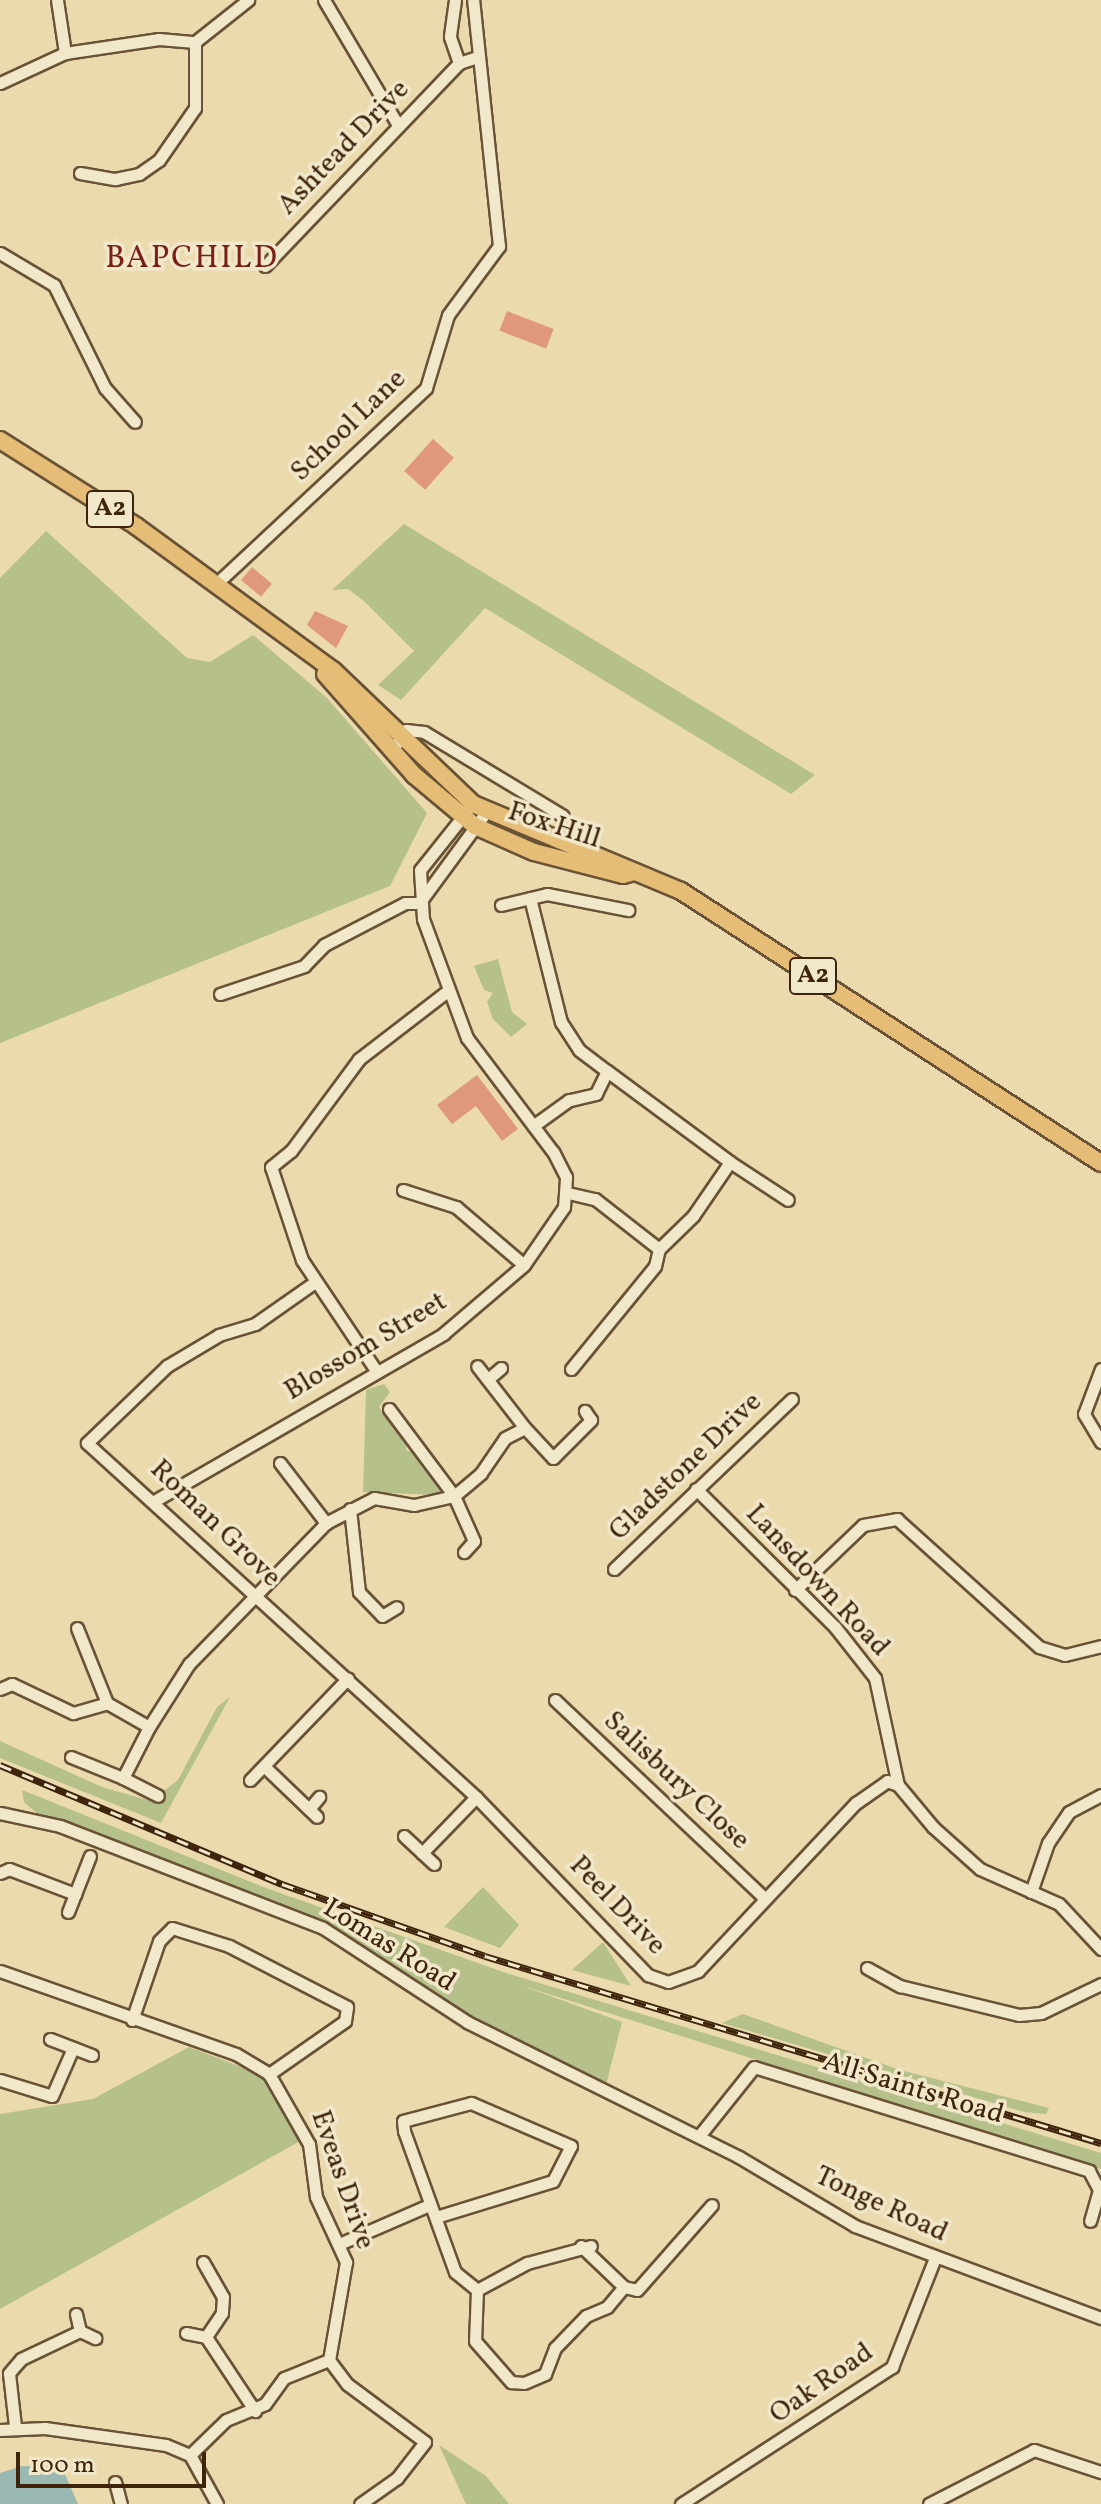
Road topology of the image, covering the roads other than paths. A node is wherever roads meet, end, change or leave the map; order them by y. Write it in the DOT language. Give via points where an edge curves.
graph roads {
  1 [pos="57,0"];
  2 [pos="248,0"];
  3 [pos="324,0"];
  4 [pos="455,0"];
  5 [pos="473,0"];
  6 [pos="195,42"];
  7 [pos="65,53"];
  8 [pos="478,57"];
  9 [pos="459,63"];
  10 [pos="0,83"];
  11 [pos="398,125"];
  12 [pos="80,173"];
  13 [pos="0,253"];
  14 [pos="265,266"];
  15 [pos="135,422"];
  16 [pos="0,440"];
  17 [pos="217,583"];
  18 [pos="396,743"];
  19 [pos="474,815"];
  20 [pos="563,816"];
  21 [pos="530,898"];
  22 [pos="420,903"];
  23 [pos="501,905"];
  24 [pos="628,910"];
  25 [pos="446,992"];
  26 [pos="220,994"];
  27 [pos="607,1071"];
  28 [pos="533,1126"];
  29 [pos="730,1162"];
  30 [pos="1101,1163"];
  31 [pos="403,1190"];
  32 [pos="568,1193"];
  33 [pos="788,1200"];
  34 [pos="659,1249"];
  35 [pos="524,1265"];
  36 [pos="315,1282"];
  37 [pos="477,1366"];
  38 [pos="501,1368"];
  39 [pos="571,1369"];
  40 [pos="1101,1369"];
  41 [pos="377,1372"];
  42 [pos="488,1379"];
  43 [pos="792,1399"];
  44 [pos="389,1409"];
  45 [pos="585,1411"];
  46 [pos="525,1428"];
  47 [pos="1101,1442"];
  48 [pos="280,1463"];
  49 [pos="696,1489"];
  50 [pos="454,1496"];
  51 [pos="156,1500"];
  52 [pos="350,1509"];
  53 [pos="326,1523"];
  54 [pos="464,1552"];
  55 [pos="614,1569"];
  56 [pos="795,1590"];
  57 [pos="256,1598"];
  58 [pos="397,1607"];
  59 [pos="77,1628"];
  60 [pos="308,1643"];
  61 [pos="1101,1646"];
  62 [pos="348,1678"];
  63 [pos="0,1689"];
  64 [pos="555,1700"];
  65 [pos="107,1703"];
  66 [pos="149,1727"];
  67 [pos="71,1757"];
  68 [pos="267,1769"];
  69 [pos="123,1778"];
  70 [pos="250,1780"];
  71 [pos="898,1785"];
  72 [pos="1101,1795"];
  73 [pos="158,1796"];
  74 [pos="319,1797"];
  75 [pos="476,1797"];
  76 [pos="0,1813"];
  77 [pos="404,1836"];
  78 [pos="422,1853"];
  79 [pos="90,1856"];
  80 [pos="434,1864"];
  81 [pos="0,1873"];
  82 [pos="1031,1892"];
  83 [pos="75,1894"];
  84 [pos="763,1897"];
  85 [pos="68,1912"];
  86 [pos="1101,1949"];
  87 [pos="867,1968"];
  88 [pos="0,1971"];
  89 [pos="1101,1984"];
  90 [pos="132,2020"];
  91 [pos="50,2039"];
  92 [pos="73,2048"];
  93 [pos="92,2055"];
  94 [pos="269,2074"];
  95 [pos="0,2080"];
  96 [pos="650,2115"];
  97 [pos="699,2136"];
  98 [pos="429,2205"];
  99 [pos="712,2205"];
  100 [pos="436,2217"];
  101 [pos="1090,2221"];
  102 [pos="339,2244"];
  103 [pos="935,2258"];
  104 [pos="203,2262"];
  105 [pos="624,2287"];
  106 [pos="477,2290"];
  107 [pos="76,2314"];
  108 [pos="1101,2318"];
  109 [pos="80,2331"];
  110 [pos="186,2333"];
  111 [pos="206,2337"];
  112 [pos="95,2338"];
  113 [pos="329,2360"];
  114 [pos="5,2374"];
  115 [pos="255,2411"];
  116 [pos="15,2426"];
  117 [pos="0,2430"];
  118 [pos="190,2455"];
  119 [pos="1101,2472"];
  120 [pos="115,2482"];
  121 [pos="121,2504"];
  122 [pos="217,2504"];
  123 [pos="360,2504"];
  124 [pos="681,2504"];
  125 [pos="929,2504"];
  1 -- 7 [label="street"];
  2 -- 6 [label="street"];
  3 -- 11 [label="street"];
  4 -- 9 [label="street" via="450,37"];
  5 -- 8 [label="street, School Lane"];
  6 -- 7 [label="street" via="159,39"];
  6 -- 12 [label="street" via="195,108 159,160 139,174 115,179"];
  7 -- 10 [label="street"];
  8 -- 9 [label="street, Ashtead Drive"];
  8 -- 17 [label="street, School Lane" via="499,246 448,315 426,388"];
  9 -- 11 [label="street, Ashtead Drive"];
  11 -- 14 [label="street, Ashtead Drive"];
  13 -- 15 [label="street" via="54,285 105,388"];
  16 -- 17 [label="main road, A2"];
  17 -- 18 [label="main road, Fox Hill / A2" via="322,667"];
  18 -- 19 [label="main road, Fox Hill / A2"];
  18 -- 20 [label="street, Fox Hill" via="406,730 424,732"];
  19 -- 22 [label="street"];
  19 -- 22 [label="street" via="420,870"];
  19 -- 30 [label="main road, Fox Hill / A2" via="625,862 635,872 681,891"];
  21 -- 23 [label="street"];
  21 -- 24 [label="street" via="563,895"];
  21 -- 27 [label="street" via="561,1022 579,1050"];
  22 -- 25 [label="street"];
  22 -- 26 [label="street" via="405,903 324,945 304,966"];
  25 -- 28 [label="street" via="467,1038"];
  25 -- 36 [label="street" via="359,1059 291,1151 271,1167"];
  27 -- 28 [label="street" via="596,1094 569,1100"];
  27 -- 29 [label="street"];
  28 -- 32 [label="street" via="553,1152"];
  29 -- 33 [label="street"];
  29 -- 34 [label="street" via="693,1216"];
  31 -- 35 [label="street" via="456,1207"];
  32 -- 34 [label="street" via="595,1199"];
  32 -- 35 [label="street, Blossom Street"];
  34 -- 39 [label="street" via="655,1266"];
  35 -- 41 [label="street, Blossom Street" via="443,1334"];
  36 -- 41 [label="street"];
  36 -- 51 [label="street, Roman Grove" via="255,1324 219,1335 167,1366 87,1443"];
  37 -- 42 [label="street"];
  38 -- 42 [label="street"];
  40 -- 47 [label="street" via="1084,1414"];
  41 -- 51 [label="street, Blossom Street"];
  42 -- 46 [label="street"];
  43 -- 49 [label="street, Gladstone Drive"];
  44 -- 50 [label="street"];
  45 -- 46 [label="street" via="591,1420 553,1458"];
  46 -- 50 [label="street" via="505,1438 481,1473"];
  48 -- 53 [label="street"];
  49 -- 55 [label="street, Gladstone Drive"];
  49 -- 56 [label="street, Lansdown Road"];
  50 -- 52 [label="street" via="414,1505 374,1498"];
  50 -- 54 [label="street" via="474,1541"];
  51 -- 57 [label="street, Roman Grove"];
  52 -- 53 [label="street"];
  52 -- 58 [label="street" via="359,1592 382,1616"];
  53 -- 57 [label="street"];
  56 -- 61 [label="street" via="863,1525 897,1519 1039,1647 1065,1655"];
  56 -- 71 [label="street, Lansdown Road" via="875,1678"];
  57 -- 60 [label="street, Roman Grove"];
  57 -- 66 [label="street" via="189,1664"];
  59 -- 65 [label="street"];
  60 -- 62 [label="street, Peel Drive"];
  62 -- 68 [label="street"];
  62 -- 75 [label="street, Peel Drive"];
  63 -- 65 [label="street" via="12,1684 73,1713"];
  64 -- 84 [label="street, Salisbury Close"];
  65 -- 66 [label="street"];
  66 -- 69 [label="street"];
  67 -- 69 [label="street"];
  68 -- 70 [label="street"];
  68 -- 74 [label="street" via="313,1813"];
  69 -- 73 [label="street"];
  71 -- 82 [label="street" via="970,1863"];
  71 -- 84 [label="street, Peel Drive" via="874,1788"];
  72 -- 82 [label="street" via="1069,1812 1041,1858"];
  75 -- 78 [label="street"];
  75 -- 84 [label="street, Peel Drive" via="648,1975 685,1980"];
  76 -- 96 [label="street, Lomas Road" via="60,1826 323,1928 467,2022"];
  77 -- 78 [label="street"];
  78 -- 80 [label="street"];
  79 -- 83 [label="street"];
  81 -- 83 [label="street" via="9,1869"];
  82 -- 86 [label="street" via="1059,1904"];
  83 -- 85 [label="street"];
  87 -- 89 [label="street" via="900,1986 1019,2015 1041,2013"];
  88 -- 90 [label="street, Eveas Drive"];
  90 -- 94 [label="street, Eveas Drive" via="236,2054"];
  90 -- 94 [label="street" via="159,1941 172,1928 229,1946 347,2007 345,2021"];
  91 -- 92 [label="street"];
  92 -- 93 [label="street"];
  92 -- 95 [label="street" via="52,2096"];
  94 -- 102 [label="street, Eveas Drive" via="309,2144 316,2197"];
  96 -- 97 [label="street, Tonge Road"];
  97 -- 101 [label="street, All Saints Road" via="754,2067 1089,2171 1099,2190"];
  97 -- 103 [label="street, Tonge Road" via="855,2226"];
  98 -- 100 [label="street"];
  98 -- 100 [label="street" via="403,2121 471,2103 571,2146 553,2181"];
  98 -- 102 [label="street"];
  99 -- 105 [label="street" via="637,2290"];
  100 -- 106 [label="street" via="455,2272"];
  102 -- 113 [label="street, Eveas Drive" via="348,2277"];
  103 -- 108 [label="street, Tonge Road"];
  103 -- 124 [label="street, Oak Road" via="892,2367"];
  104 -- 111 [label="street" via="223,2297 222,2313"];
  105 -- 106 [label="street" via="586,2246 527,2263"];
  105 -- 106 [label="street" via="607,2307 569,2331 545,2374 524,2383 511,2382 475,2341"];
  107 -- 109 [label="street"];
  109 -- 112 [label="street"];
  109 -- 114 [label="street" via="21,2359"];
  110 -- 111 [label="street"];
  111 -- 115 [label="street"];
  113 -- 115 [label="street" via="284,2378"];
  113 -- 123 [label="street" via="347,2384 425,2442 397,2478"];
  114 -- 116 [label="street"];
  115 -- 118 [label="street" via="226,2420"];
  116 -- 117 [label="street"];
  116 -- 118 [label="street" via="166,2445"];
  118 -- 122 [label="street"];
  119 -- 125 [label="street" via="1034,2450"];
  120 -- 121 [label="street"];
}
